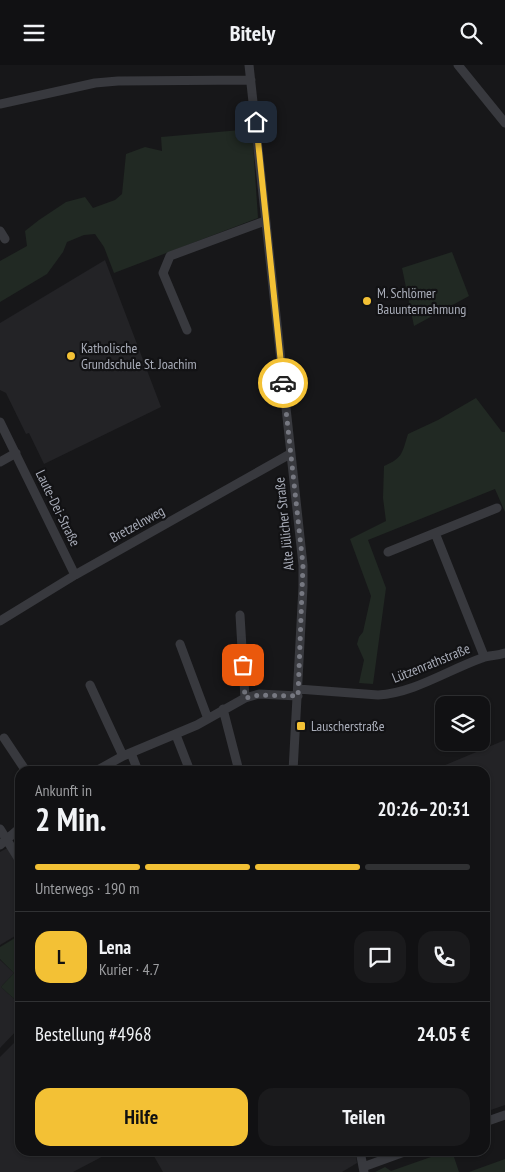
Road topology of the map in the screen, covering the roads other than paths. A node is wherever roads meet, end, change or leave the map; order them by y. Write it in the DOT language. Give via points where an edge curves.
graph roads {
  1 [pos="249,65"];
  2 [pos="458,65"];
  3 [pos="251,81"];
  4 [pos="0,104"];
  5 [pos="505,123"];
  6 [pos="265,221"];
  7 [pos="187,330"];
  8 [pos="0,422"];
  9 [pos="16,453"];
  10 [pos="290,454"];
  11 [pos="0,462"];
  12 [pos="497,507"];
  13 [pos="435,533"];
  14 [pos="388,552"];
  15 [pos="75,575"];
  16 [pos="240,615"];
  17 [pos="0,621"];
  18 [pos="180,644"];
  19 [pos="505,653"];
  20 [pos="484,657"];
  21 [pos="90,685"];
  22 [pos="298,693"];
  23 [pos="245,698"];
  24 [pos="223,709"];
  25 [pos="208,719"];
  26 [pos="176,735"];
  27 [pos="4,738"];
  28 [pos="127,754"];
  29 [pos="23,766"];
  30 [pos="105,766"];
  31 [pos="135,766"];
  32 [pos="188,766"];
  33 [pos="238,766"];
  34 [pos="293,766"];
  35 [pos="0,829"];
  36 [pos="15,833"];
  37 [pos="4,843"];
  38 [pos="15,855"];
  39 [pos="505,1115"];
  40 [pos="490,1120"];
  41 [pos="361,1156"];
  42 [pos="395,1156"];
  43 [pos="364,1169"];
  1 -- 3 [label="street, Alte Jülicher Straße"];
  2 -- 5 [label="street"];
  3 -- 4 [label="street" via="95,83"];
  3 -- 6 [label="street, Alte Jülicher Straße"];
  6 -- 7 [label="street" via="170,256 163,273"];
  6 -- 10 [label="street, Alte Jülicher Straße"];
  8 -- 9 [label="street, Laute-Dei-Straße"];
  9 -- 11 [label="street"];
  9 -- 15 [label="street, Laute-Dei-Straße"];
  10 -- 15 [label="street, Bretzelnweg"];
  10 -- 22 [label="street, Alte Jülicher Straße" via="303,565"];
  12 -- 13 [label="street"];
  13 -- 14 [label="street"];
  13 -- 20 [label="street, Lützenrathstraße"];
  15 -- 17 [label="street, Bretzelnweg"];
  16 -- 23 [label="street"];
  18 -- 25 [label="street"];
  19 -- 20 [label="street, Lützenrathstraße"];
  20 -- 22 [label="street, Lützenrathstraße" via="389,695"];
  21 -- 28 [label="street"];
  22 -- 23 [label="street"];
  22 -- 34 [label="street, Alte Jülicher Straße"];
  23 -- 24 [label="street"];
  24 -- 25 [label="street"];
  24 -- 33 [label="street"];
  25 -- 26 [label="street"];
  26 -- 28 [label="street"];
  26 -- 32 [label="street"];
  27 -- 29 [label="street"];
  28 -- 30 [label="street"];
  28 -- 31 [label="street"];
  35 -- 37 [label="street"];
  36 -- 37 [label="street"];
  37 -- 38 [label="street"];
  39 -- 40 [label="street"];
  41 -- 43 [label="street"];
  42 -- 43 [label="street"];
}
